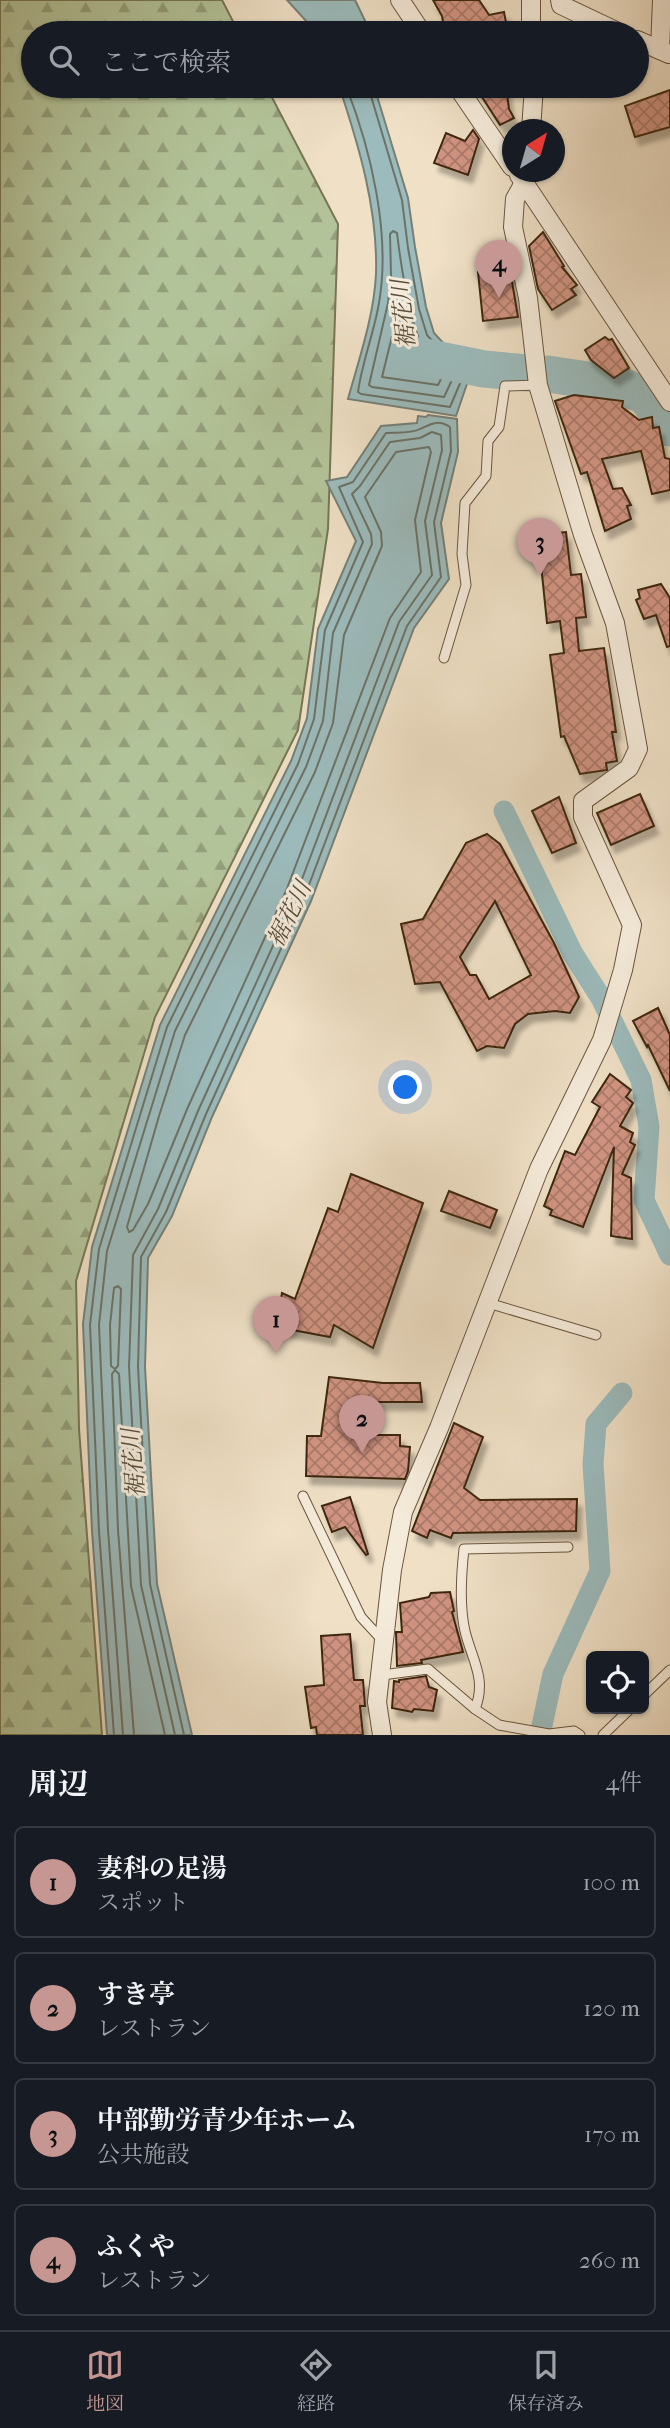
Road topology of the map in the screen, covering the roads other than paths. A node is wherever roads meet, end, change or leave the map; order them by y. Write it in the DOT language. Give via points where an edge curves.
graph roads {
  1 [pos="400,0"];
  2 [pos="531,0"];
  3 [pos="560,0"];
  4 [pos="662,0"];
  5 [pos="414,21"];
  6 [pos="531,21"];
  7 [pos="595,21"];
  8 [pos="649,46"];
  9 [pos="665,53"];
  10 [pos="465,98"];
  11 [pos="533,98"];
  12 [pos="532,119"];
  13 [pos="502,151"];
  14 [pos="520,182"];
  15 [pos="527,182"];
  16 [pos="538,386"];
  17 [pos="670,402"];
  18 [pos="444,658"];
  19 [pos="488,1303"];
  20 [pos="596,1335"];
  21 [pos="303,1496"];
  22 [pos="568,1547"];
  23 [pos="385,1643"];
  24 [pos="670,1670"];
  25 [pos="382,1675"];
  26 [pos="649,1690"];
  27 [pos="475,1709"];
  28 [pos="624,1714"];
  29 [pos="549,1734"];
  30 [pos="382,1735"];
  31 [pos="580,1735"];
  32 [pos="603,1735"];
  1 -- 5 [label="street"];
  2 -- 6 [label="street"];
  3 -- 7 [label="street" via="561,5"];
  4 -- 9 [label="street"];
  8 -- 9 [label="street"];
  10 -- 13 [label="street"];
  11 -- 12 [label="street"];
  14 -- 16 [label="street" via="513,227 528,298"];
  15 -- 17 [label="street"];
  16 -- 18 [label="lane" via="505,386 499,427 488,442 486,476 465,503 466,585"];
  16 -- 19 [label="street" via="615,623 638,749 629,768 583,801 583,817 632,925 602,1040 539,1168"];
  19 -- 20 [label="lane"];
  19 -- 23 [label="street" via="403,1512"];
  21 -- 23 [label="lane" via="361,1617"];
  22 -- 27 [label="lane" via="464,1549 465,1629 480,1678"];
  23 -- 25 [label="street"];
  24 -- 26 [label="lane"];
  25 -- 27 [label="lane" via="428,1669"];
  25 -- 30 [label="street" via="377,1702"];
  27 -- 29 [label="lane" via="499,1725"];
  28 -- 32 [label="lane"];
  29 -- 31 [label="lane" via="574,1731"];
}
